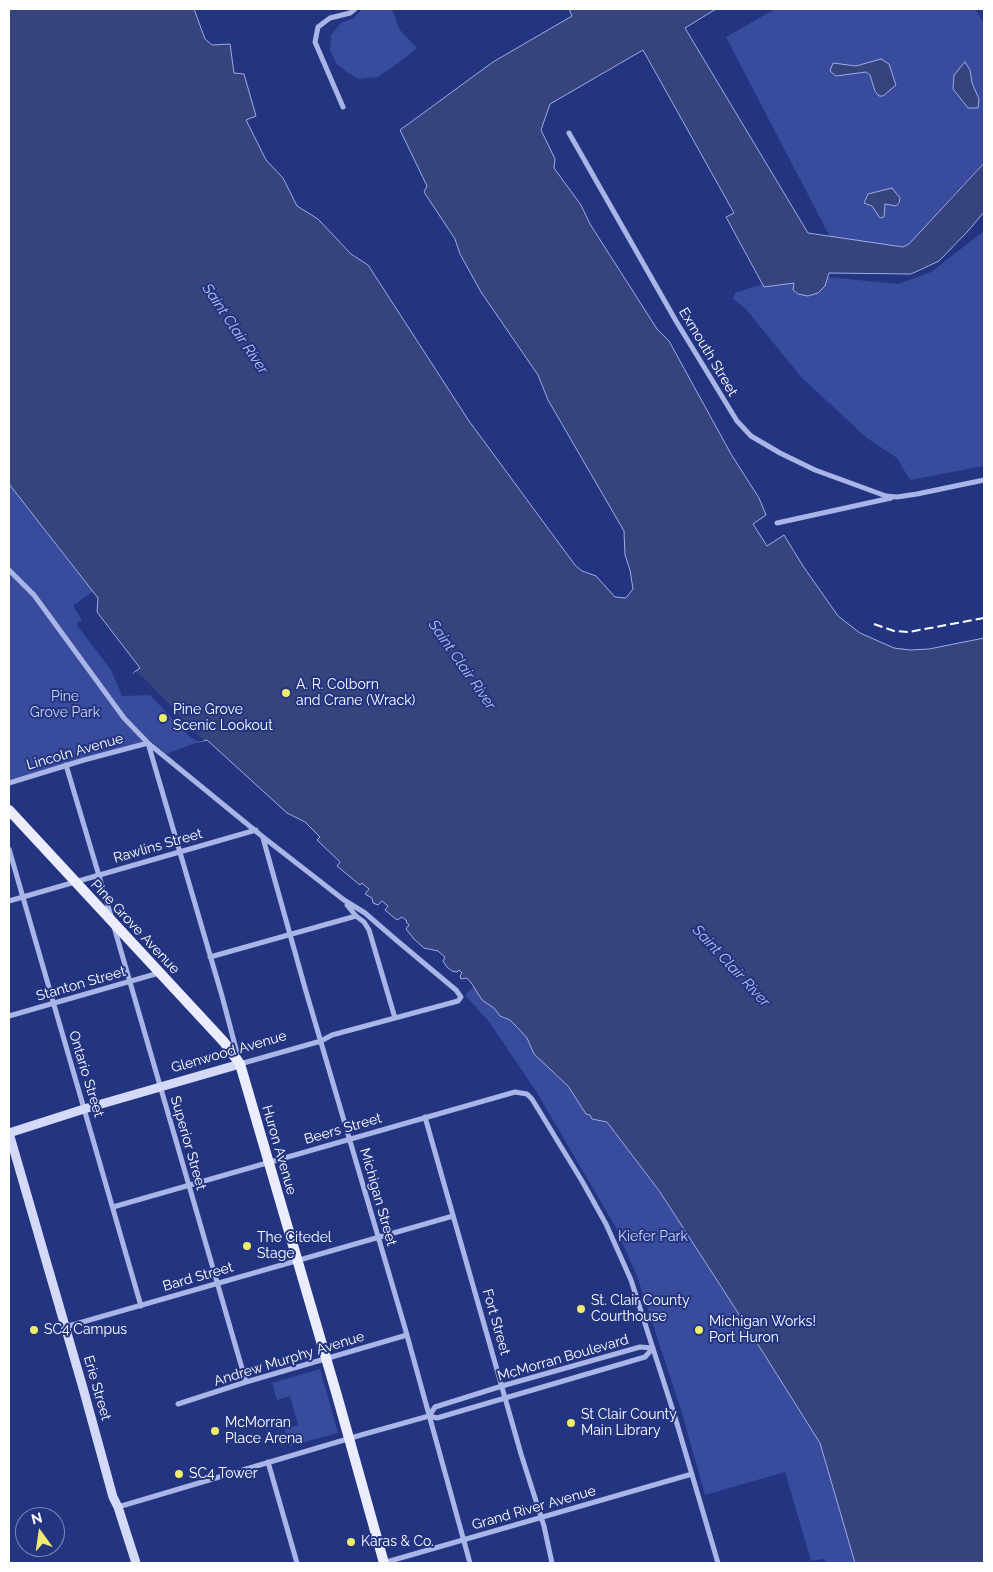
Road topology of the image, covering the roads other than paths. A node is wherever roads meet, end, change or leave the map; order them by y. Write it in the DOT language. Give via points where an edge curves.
graph roads {
  1 [pos="355,9"];
  2 [pos="343,107"];
  3 [pos="569,133"];
  4 [pos="984,480"];
  5 [pos="903,496"];
  6 [pos="777,523"];
  7 [pos="9,570"];
  8 [pos="148,744"];
  9 [pos="66,765"];
  10 [pos="9,783"];
  11 [pos="9,810"];
  12 [pos="256,830"];
  13 [pos="263,836"];
  14 [pos="9,849"];
  15 [pos="179,852"];
  16 [pos="99,875"];
  17 [pos="75,882"];
  18 [pos="22,897"];
  19 [pos="344,900"];
  20 [pos="9,902"];
  21 [pos="356,916"];
  22 [pos="113,924"];
  23 [pos="290,934"];
  24 [pos="210,957"];
  25 [pos="160,972"];
  26 [pos="130,981"];
  27 [pos="53,1003"];
  28 [pos="9,1016"];
  29 [pos="395,1018"];
  30 [pos="321,1041"];
  31 [pos="240,1064"];
  32 [pos="160,1086"];
  33 [pos="84,1109"];
  34 [pos="425,1117"];
  35 [pos="9,1133"];
  36 [pos="349,1139"];
  37 [pos="268,1162"];
  38 [pos="188,1185"];
  39 [pos="113,1207"];
  40 [pos="453,1216"];
  41 [pos="378,1237"];
  42 [pos="297,1260"];
  43 [pos="216,1283"];
  44 [pos="141,1306"];
  45 [pos="64,1327"];
  46 [pos="407,1335"];
  47 [pos="653,1348"];
  48 [pos="326,1359"];
  49 [pos="246,1382"];
  50 [pos="502,1386"];
  51 [pos="505,1398"];
  52 [pos="178,1404"];
  53 [pos="429,1416"];
  54 [pos="349,1438"];
  55 [pos="268,1462"];
  56 [pos="692,1474"];
  57 [pos="118,1507"];
  58 [pos="540,1518"];
  59 [pos="464,1540"];
  60 [pos="136,1563"];
  61 [pos="297,1563"];
  62 [pos="384,1563"];
  63 [pos="470,1563"];
  64 [pos="552,1563"];
  65 [pos="718,1563"];
  1 -- 2 [label="street" via="318,26 315,42"];
  3 -- 5 [label="street, Exmouth Street" via="676,321 741,427 756,440 815,470 880,494"];
  4 -- 5 [label="street, Exmouth Street"];
  5 -- 6 [label="street, Exmouth Street"];
  7 -- 8 [label="street" via="34,594 124,718"];
  8 -- 9 [label="street, Lincoln Avenue"];
  8 -- 12 [label="street"];
  8 -- 15 [label="street, Huron Avenue"];
  9 -- 10 [label="street, Lincoln Avenue"];
  9 -- 16 [label="street, Superior Street"];
  11 -- 17 [label="main road, Pine Grove Avenue"];
  12 -- 13 [label="street"];
  12 -- 15 [label="street, Rawlins Street"];
  13 -- 19 [label="street"];
  13 -- 23 [label="street, Michigan Street"];
  14 -- 18 [label="street, Ontario Street"];
  15 -- 16 [label="street, Rawlins Street"];
  15 -- 24 [label="street, Huron Avenue"];
  16 -- 17 [label="street, Rawlins Street"];
  16 -- 22 [label="street, Superior Street"];
  17 -- 18 [label="street, Rawlins Street"];
  17 -- 22 [label="main road, Pine Grove Avenue"];
  18 -- 20 [label="street, Rawlins Street"];
  18 -- 27 [label="street, Ontario Street"];
  19 -- 21 [label="street"];
  19 -- 29 [label="street, Glenwood Avenue" via="365,913 461,997 458,1001"];
  21 -- 23 [label="street"];
  21 -- 29 [label="street" via="369,930"];
  22 -- 25 [label="main road, Pine Grove Avenue"];
  22 -- 26 [label="street, Superior Street"];
  23 -- 24 [label="street"];
  23 -- 30 [label="street, Michigan Street"];
  24 -- 31 [label="street, Huron Avenue"];
  25 -- 26 [label="street, Stanton Street"];
  25 -- 31 [label="main road, Pine Grove Avenue"];
  26 -- 27 [label="street, Stanton Street"];
  26 -- 32 [label="street, Superior Street"];
  27 -- 28 [label="street, Stanton Street"];
  27 -- 33 [label="street, Ontario Street"];
  29 -- 30 [label="street, Glenwood Avenue"];
  30 -- 31 [label="street, Glenwood Avenue"];
  30 -- 36 [label="street, Michigan Street"];
  31 -- 32 [label="street, Glenwood Avenue"];
  31 -- 37 [label="main road, Huron Avenue"];
  32 -- 33 [label="street, Glenwood Avenue"];
  32 -- 38 [label="street, Superior Street"];
  33 -- 35 [label="street, Glenwood Avenue"];
  33 -- 39 [label="street, Ontario Street"];
  34 -- 36 [label="street, Beers Street"];
  34 -- 40 [label="street, Fort Street"];
  34 -- 47 [label="street, Beers Street" via="515,1092 532,1099 606,1224 631,1280"];
  35 -- 45 [label="street, Erie Street"];
  36 -- 37 [label="street, Beers Street"];
  36 -- 41 [label="street, Michigan Street"];
  37 -- 38 [label="street, Beers Street"];
  37 -- 42 [label="main road, Huron Avenue"];
  38 -- 39 [label="street, Beers Street"];
  38 -- 43 [label="street, Superior Street"];
  39 -- 44 [label="street, Ontario Street"];
  40 -- 41 [label="street, Bard Street"];
  40 -- 50 [label="street, Fort Street"];
  41 -- 42 [label="street, Bard Street"];
  41 -- 46 [label="street, Michigan Street"];
  42 -- 43 [label="street, Bard Street"];
  42 -- 48 [label="main road, Huron Avenue"];
  43 -- 44 [label="street, Bard Street"];
  43 -- 49 [label="street, Superior Street"];
  44 -- 45 [label="street, Bard Street"];
  45 -- 57 [label="street, Erie Street"];
  46 -- 48 [label="street, Andrew Murphy Avenue"];
  46 -- 53 [label="street, Michigan Street"];
  47 -- 50 [label="street, McMorran Boulevard" via="640,1347"];
  47 -- 51 [label="street, McMorran Boulevard" via="645,1357"];
  47 -- 56 [label="street"];
  48 -- 49 [label="street, Andrew Murphy Avenue"];
  48 -- 54 [label="main road, Huron Avenue"];
  49 -- 52 [label="street, Andrew Murphy Avenue"];
  50 -- 51 [label="street, Fort Street"];
  50 -- 53 [label="street, McMorran Boulevard" via="435,1407"];
  51 -- 53 [label="street, McMorran Boulevard" via="437,1418"];
  51 -- 58 [label="street, Fort Street"];
  53 -- 54 [label="street, McMorran Boulevard"];
  53 -- 59 [label="street, Michigan Street"];
  54 -- 55 [label="street, McMorran Boulevard"];
  54 -- 62 [label="main road, Huron Avenue"];
  55 -- 57 [label="street, McMorran Boulevard"];
  55 -- 61 [label="street"];
  56 -- 58 [label="street, Grand River Avenue"];
  56 -- 65 [label="street"];
  57 -- 60 [label="street, Erie Street"];
  58 -- 59 [label="street, Grand River Avenue"];
  58 -- 64 [label="street, Fort Street"];
  59 -- 62 [label="street, Grand River Avenue"];
  59 -- 63 [label="street, Michigan Street"];
}
